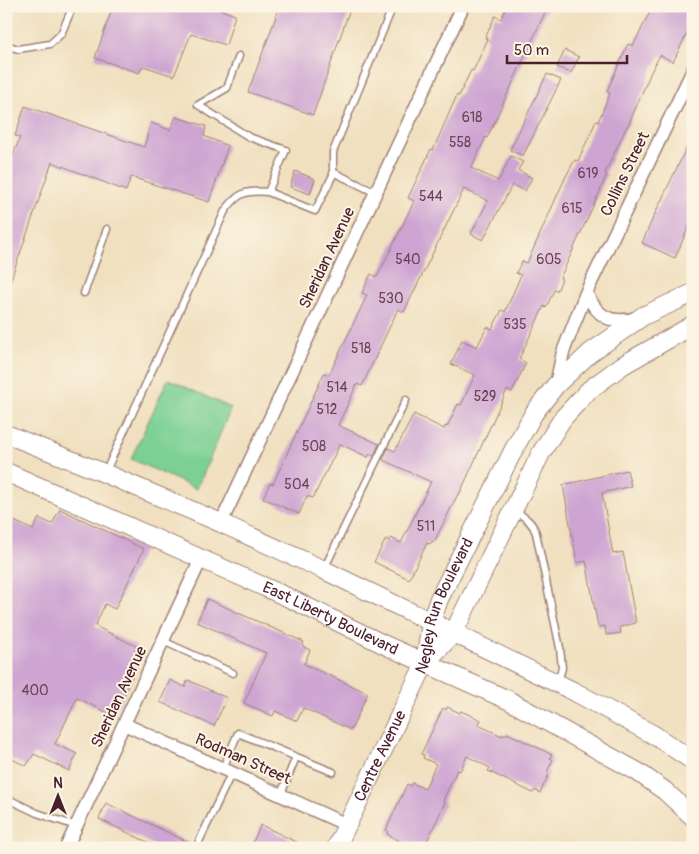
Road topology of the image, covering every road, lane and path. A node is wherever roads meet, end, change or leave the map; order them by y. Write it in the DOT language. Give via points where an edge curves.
graph roads {
  1 [pos="73,6"];
  2 [pos="393,6"];
  3 [pos="463,6"];
  4 [pos="6,44"];
  5 [pos="239,56"];
  6 [pos="693,70"];
  7 [pos="333,172"];
  8 [pos="268,192"];
  9 [pos="376,193"];
  10 [pos="107,229"];
  11 [pos="586,293"];
  12 [pos="693,293"];
  13 [pos="84,294"];
  14 [pos="643,316"];
  15 [pos="693,325"];
  16 [pos="556,385"];
  17 [pos="406,400"];
  18 [pos="6,434"];
  19 [pos="6,472"];
  20 [pos="104,473"];
  21 [pos="513,509"];
  22 [pos="221,523"];
  23 [pos="201,559"];
  24 [pos="324,570"];
  25 [pos="431,622"];
  26 [pos="453,634"];
  27 [pos="163,641"];
  28 [pos="425,663"];
  29 [pos="233,673"];
  30 [pos="557,684"];
  31 [pos="124,724"];
  32 [pos="296,757"];
  33 [pos="693,762"];
  34 [pos="227,770"];
  35 [pos="333,772"];
  36 [pos="281,794"];
  37 [pos="6,798"];
  38 [pos="693,817"];
  39 [pos="347,825"];
  40 [pos="76,826"];
  41 [pos="66,848"];
  42 [pos="196,848"];
  43 [pos="336,848"];
  1 -- 4 [label="lane" via="61,34 50,44 18,49"];
  2 -- 7 [label="lane" via="333,152"];
  3 -- 9 [label="street, Sheridan Avenue"];
  5 -- 8 [label="lane" via="227,88 198,105 249,137 286,150"];
  6 -- 11 [label="street, Collins Street"];
  7 -- 8 [label="lane" via="315,211"];
  7 -- 9 [label="lane"];
  8 -- 20 [label="lane" via="240,194 224,211"];
  9 -- 22 [label="street, Sheridan Avenue"];
  10 -- 13 [label="lane"];
  11 -- 14 [label="street" via="593,307 606,318 624,321"];
  11 -- 16 [label="street, Collins Street" via="563,352"];
  12 -- 14 [label="main road, Negley Run Boulevard"];
  14 -- 16 [label="main road, Negley Run Boulevard" via="590,353"];
  15 -- 21 [label="main road, Negley Run Boulevard" via="623,365 590,390 563,418"];
  16 -- 25 [label="main road, Negley Run Boulevard" via="534,413 514,449 439,599"];
  17 -- 24 [label="lane"];
  18 -- 20 [label="main road"];
  19 -- 23 [label="main road, East Liberty Boulevard"];
  20 -- 22 [label="main road"];
  21 -- 26 [label="main road, Negley Run Boulevard"];
  21 -- 30 [label="lane" via="528,520 536,533 560,648 562,668"];
  22 -- 24 [label="main road"];
  23 -- 27 [label="street, Sheridan Avenue"];
  23 -- 28 [label="main road, East Liberty Boulevard"];
  24 -- 25 [label="main road"];
  25 -- 26 [label="main road"];
  25 -- 28 [label="main road, Negley Run Boulevard"];
  26 -- 28 [label="main road, Negley Run Boulevard"];
  26 -- 30 [label="main road"];
  27 -- 29 [label="lane"];
  27 -- 31 [label="street, Sheridan Avenue"];
  28 -- 38 [label="main road, East Liberty Boulevard" via="508,700 600,750 665,791"];
  28 -- 39 [label="main road, Centre Avenue"];
  30 -- 33 [label="main road" via="654,735"];
  31 -- 34 [label="street, Rodman Street"];
  31 -- 40 [label="street, Sheridan Avenue"];
  32 -- 34 [label="lane" via="238,733"];
  32 -- 35 [label="lane"];
  32 -- 36 [label="lane"];
  34 -- 36 [label="street, Rodman Street"];
  34 -- 42 [label="lane"];
  36 -- 39 [label="street, Rodman Street"];
  37 -- 40 [label="lane"];
  39 -- 43 [label="main road, Centre Avenue"];
  40 -- 41 [label="street, Sheridan Avenue"];
}
